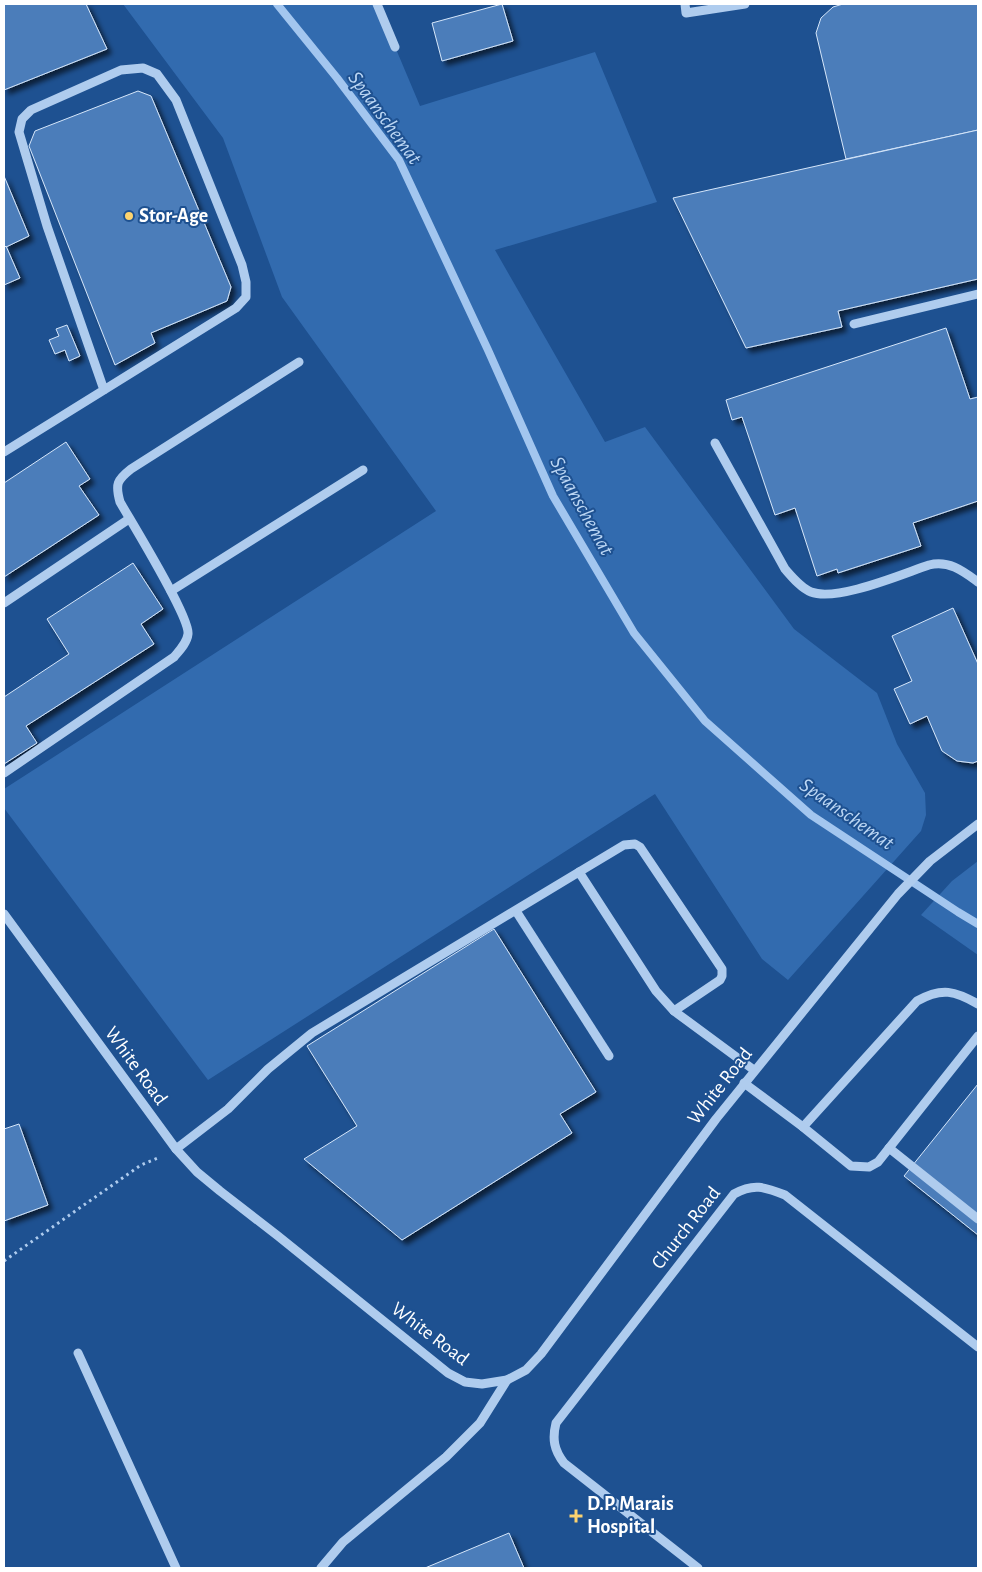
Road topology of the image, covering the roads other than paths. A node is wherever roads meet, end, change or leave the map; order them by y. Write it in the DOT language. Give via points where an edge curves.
graph roads {
  1 [pos="377,4"];
  2 [pos="685,4"];
  3 [pos="746,4"];
  4 [pos="395,48"];
  5 [pos="978,294"];
  6 [pos="854,324"];
  7 [pos="300,362"];
  8 [pos="104,390"];
  9 [pos="715,443"];
  10 [pos="4,452"];
  11 [pos="363,470"];
  12 [pos="129,519"];
  13 [pos="978,582"];
  14 [pos="171,591"];
  15 [pos="4,603"];
  16 [pos="4,773"];
  17 [pos="978,824"];
  18 [pos="579,872"];
  19 [pos="516,911"];
  20 [pos="4,914"];
  21 [pos="978,1004"];
  22 [pos="674,1011"];
  23 [pos="978,1036"];
  24 [pos="609,1056"];
  25 [pos="754,1070"];
  26 [pos="744,1083"];
  27 [pos="803,1127"];
  28 [pos="889,1148"];
  29 [pos="176,1150"];
  30 [pos="978,1219"];
  31 [pos="978,1347"];
  32 [pos="78,1352"];
  33 [pos="507,1380"];
  34 [pos="176,1568"];
  35 [pos="321,1568"];
  36 [pos="698,1568"];
  1 -- 4 [label="street"];
  2 -- 3 [label="street" via="686,13"];
  5 -- 6 [label="street"];
  7 -- 12 [label="street" via="120,478 117,489"];
  8 -- 8 [label="street" via="236,308 246,297 242,265 176,100 157,74 143,68 121,70 31,110 22,119 19,132 47,226"];
  8 -- 10 [label="street"];
  9 -- 13 [label="street" via="785,569 811,592 845,593 944,563 962,570"];
  11 -- 14 [label="street"];
  12 -- 14 [label="street"];
  12 -- 15 [label="street"];
  14 -- 16 [label="street" via="188,634 174,657"];
  17 -- 25 [label="street, White Road" via="930,861 898,894"];
  18 -- 19 [label="street"];
  18 -- 22 [label="street" via="656,990"];
  18 -- 22 [label="street" via="624,845 640,847 722,969 720,980"];
  19 -- 24 [label="street"];
  19 -- 29 [label="street" via="312,1033 268,1069 228,1109"];
  20 -- 29 [label="street, White Road"];
  21 -- 27 [label="street" via="949,991 917,1001"];
  22 -- 25 [label="street"];
  23 -- 28 [label="street"];
  25 -- 26 [label="street, White Road"];
  26 -- 27 [label="street"];
  26 -- 33 [label="street, White Road" via="541,1354 526,1370"];
  27 -- 28 [label="street" via="851,1166 869,1167 878,1162"];
  28 -- 30 [label="street"];
  29 -- 33 [label="street, White Road" via="220,1191 448,1373 465,1382 482,1384"];
  31 -- 36 [label="street, Church Road" via="785,1195 765,1187 746,1187 734,1194 556,1423 553,1435 564,1463"];
  32 -- 34 [label="street"];
  33 -- 35 [label="street" via="480,1423 446,1457 343,1542"];
}
